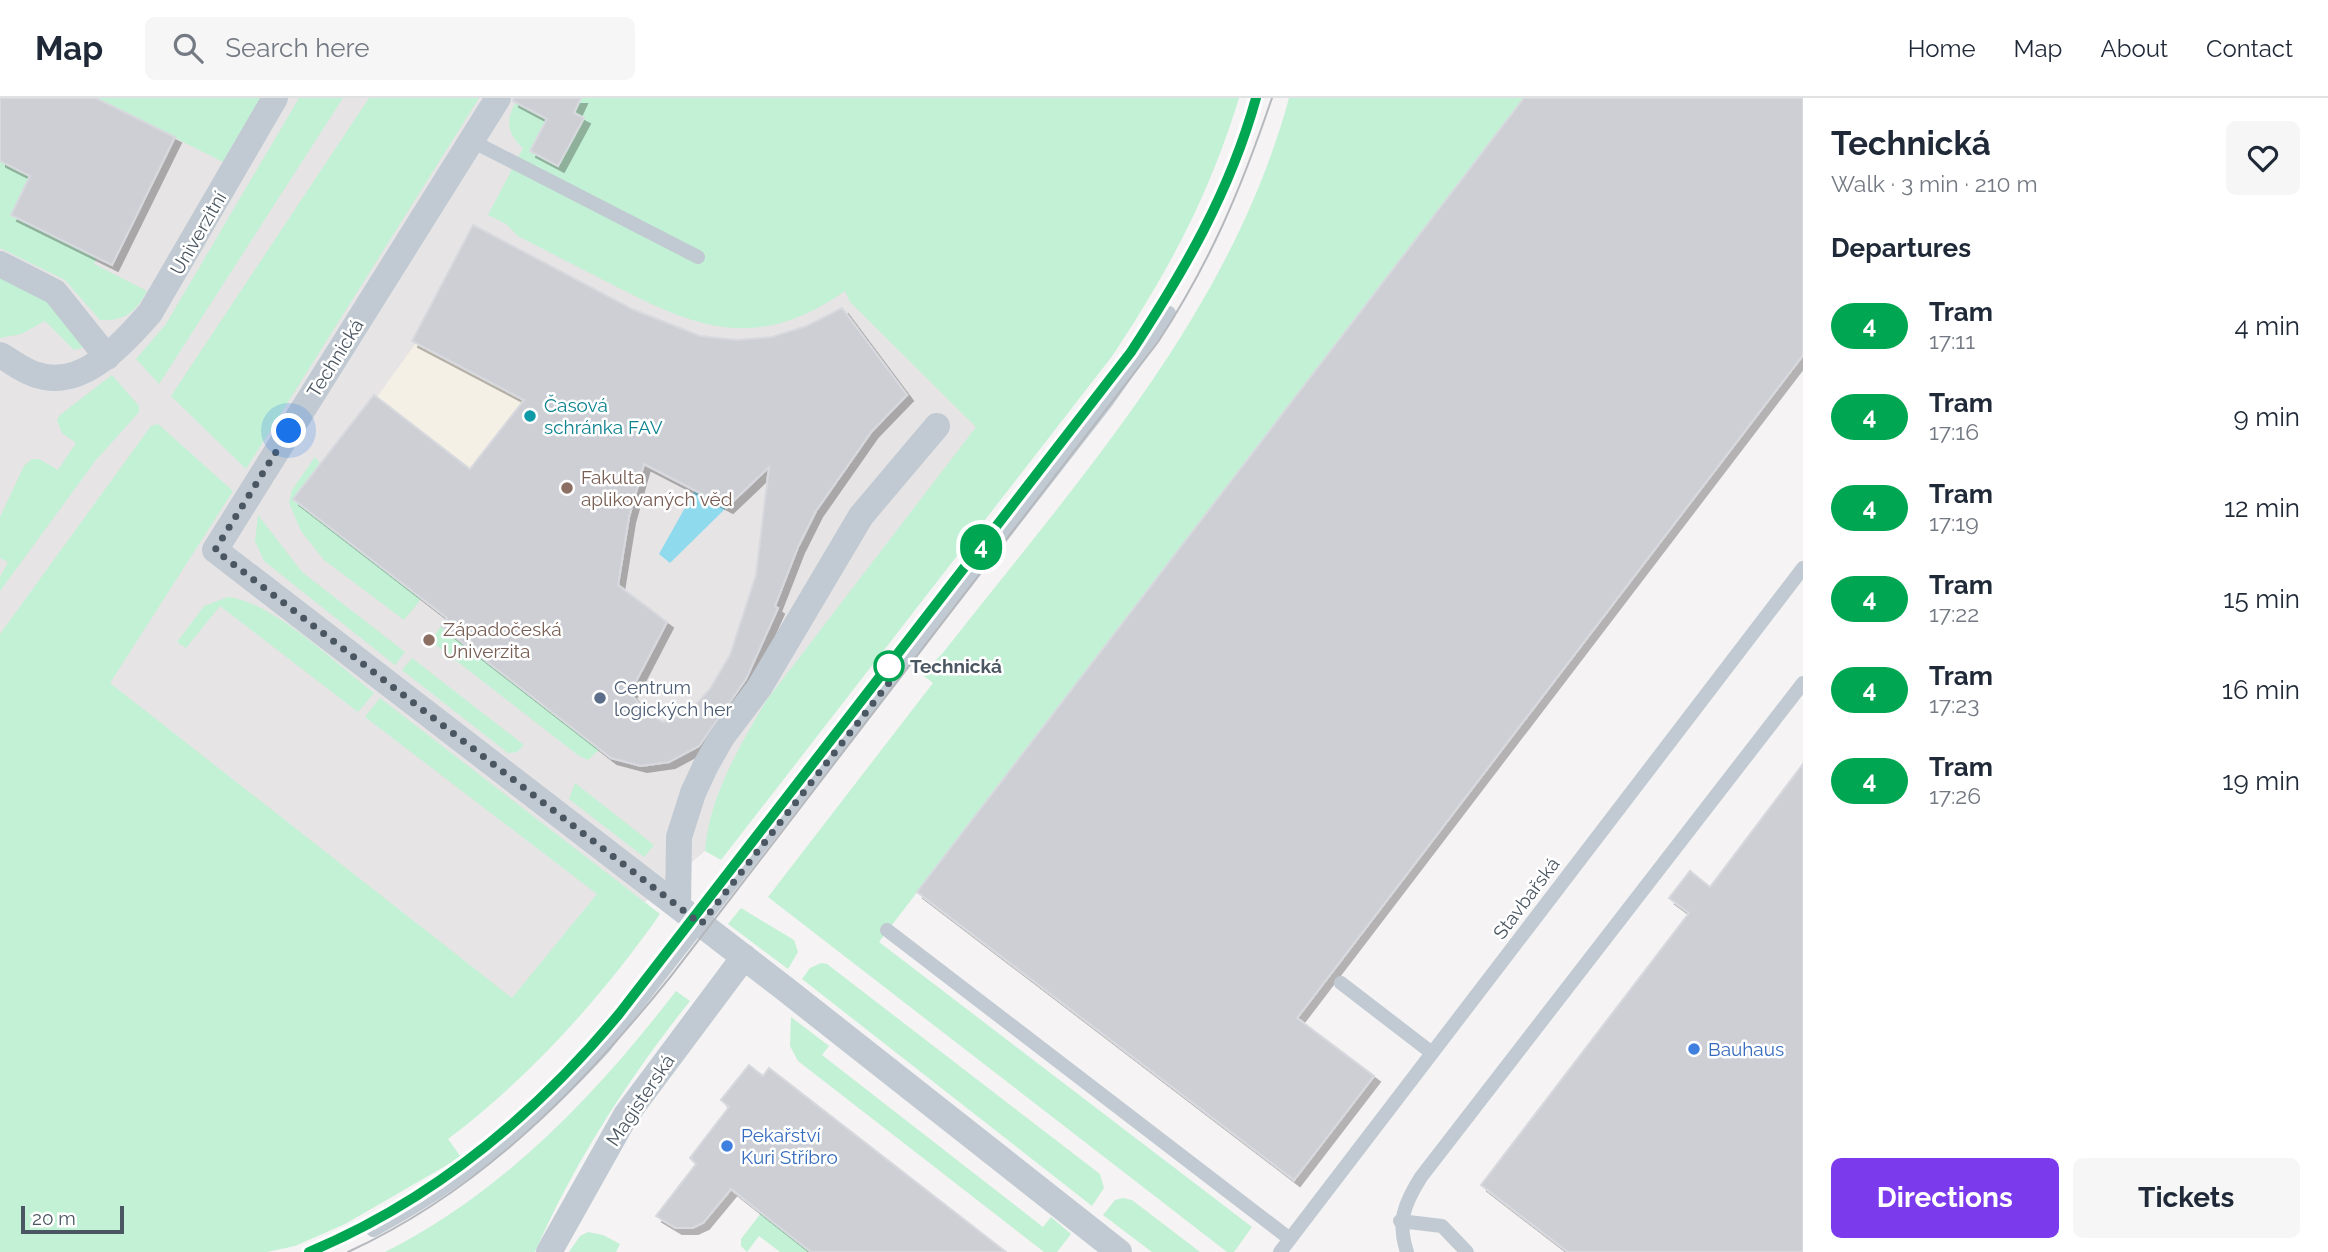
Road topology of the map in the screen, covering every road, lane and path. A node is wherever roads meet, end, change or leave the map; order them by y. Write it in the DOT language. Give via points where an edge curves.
graph roads {
  1 [pos="275,98"];
  2 [pos="498,98"];
  3 [pos="472,141"];
  4 [pos="698,257"];
  5 [pos="0,264"];
  6 [pos="1169,313"];
  7 [pos="0,355"];
  8 [pos="107,357"];
  9 [pos="937,426"];
  10 [pos="1803,568"];
  11 [pos="1803,683"];
  12 [pos="678,906"];
  13 [pos="701,924"];
  14 [pos="887,930"];
  15 [pos="744,957"];
  16 [pos="1341,984"];
  17 [pos="1432,1053"];
  18 [pos="1400,1221"];
  19 [pos="373,1230"];
  20 [pos="1290,1238"];
  21 [pos="549,1252"];
  22 [pos="1119,1252"];
  23 [pos="1280,1252"];
  24 [pos="1407,1252"];
  25 [pos="1467,1252"];
  1 -- 8 [label="street, Univerzitní" via="150,313"];
  2 -- 3 [label="street, Technická"];
  3 -- 4 [label="lane"];
  3 -- 12 [label="street, Technická" via="215,550"];
  5 -- 8 [label="street" via="55,292"];
  6 -- 13 [label="lane" via="1098,412"];
  7 -- 8 [label="street, Univerzitní" via="35,375 68,377"];
  9 -- 12 [label="street" via="861,516 759,688 706,765 678,837"];
  10 -- 17 [label="lane, Stavbařská"];
  11 -- 18 [label="lane" via="1421,1177"];
  12 -- 13 [label="street, Technická"];
  13 -- 15 [label="street, Technická"];
  13 -- 19 [label="lane" via="604,1047 525,1128 442,1191"];
  14 -- 20 [label="lane"];
  15 -- 21 [label="street, Magisterská" via="626,1115"];
  15 -- 22 [label="street, Technická"];
  16 -- 17 [label="lane"];
  17 -- 20 [label="lane, Stavbařská"];
  18 -- 24 [label="lane"];
  18 -- 25 [label="lane" via="1442,1226"];
  20 -- 23 [label="lane, Stavbařská"];
}
